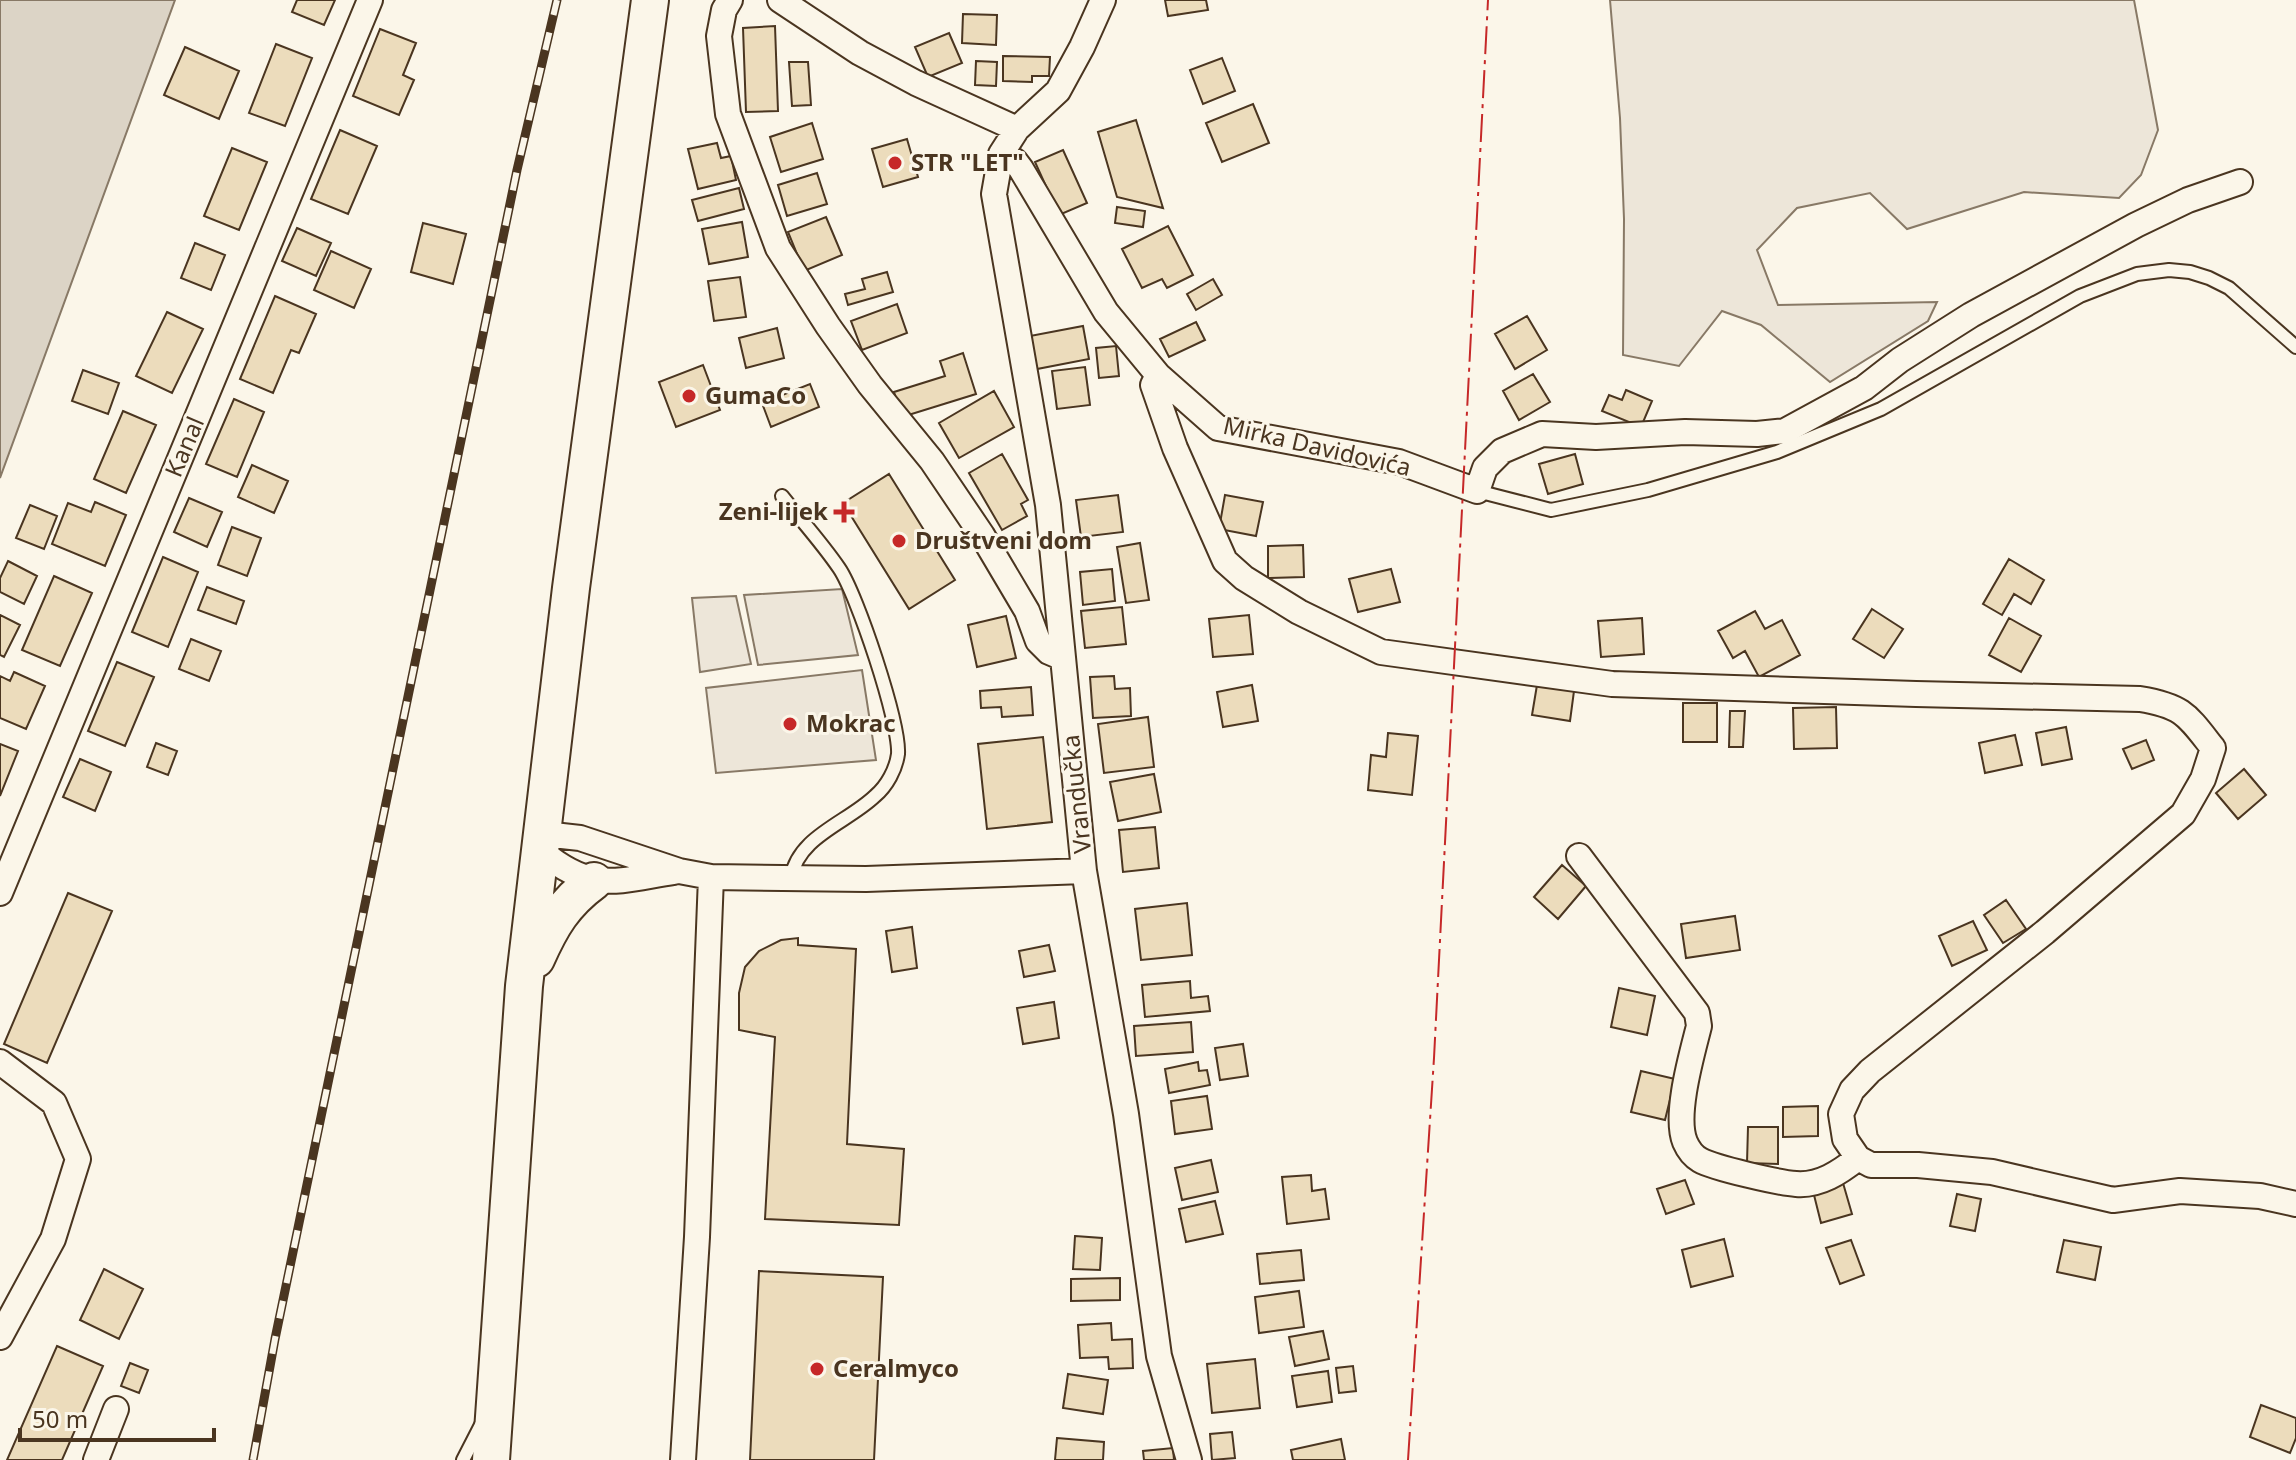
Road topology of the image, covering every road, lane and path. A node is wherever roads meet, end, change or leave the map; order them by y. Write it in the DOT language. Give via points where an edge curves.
graph roads {
  1 [pos="370,0"];
  2 [pos="650,0"];
  3 [pos="730,0"];
  4 [pos="780,0"];
  5 [pos="1103,0"];
  6 [pos="1017,129"];
  7 [pos="1001,154"];
  8 [pos="2240,182"];
  9 [pos="2296,347"];
  10 [pos="1158,375"];
  11 [pos="1477,491"];
  12 [pos="782,496"];
  13 [pos="1063,658"];
  14 [pos="543,843"];
  15 [pos="1579,856"];
  16 [pos="679,871"];
  17 [pos="1084,871"];
  18 [pos="711,877"];
  19 [pos="791,878"];
  20 [pos="594,881"];
  21 [pos="0,893"];
  22 [pos="524,986"];
  23 [pos="0,1062"];
  24 [pos="1858,1158"];
  25 [pos="2296,1204"];
  26 [pos="0,1337"];
  27 [pos="495,1397"];
  28 [pos="116,1409"];
  29 [pos="96,1460"];
  30 [pos="463,1460"];
  31 [pos="491,1460"];
  32 [pos="683,1460"];
  33 [pos="1189,1460"];
  1 -- 21 [label="street, Kanal"];
  2 -- 14 [label="main road" via="571,588"];
  3 -- 13 [label="street" via="719,36 728,114 778,248 828,326 982,535 1027,611 1038,641"];
  4 -- 6 [label="street" via="916,83"];
  5 -- 6 [label="street, Vrandučka" via="1058,91"];
  6 -- 7 [label="street, Vrandučka"];
  7 -- 10 [label="street, Mirka Davidovića" via="1021,169 1106,312"];
  7 -- 13 [label="street, Vrandučka" via="994,194 1048,505"];
  8 -- 11 [label="street" via="2136,225 1971,315 1864,388 1785,431 1542,434 1502,451 1485,468"];
  9 -- 11 [label="lane" via="2229,288 2209,278 2169,270 2137,274 2080,296 1881,409 1777,452 1648,490 1551,510"];
  10 -- 11 [label="street, Mirka Davidovića" via="1218,428 1399,462"];
  10 -- 24 [label="street" via="1153,385 1165,421 1225,561 1299,612 1381,652 1612,684 2128,698 2169,704 2188,716 2213,748 2183,814 1852,1090 1841,1114 1845,1139"];
  12 -- 19 [label="lane" via="840,569 857,600 898,753 888,782 807,845"];
  13 -- 17 [label="street, Vrandučka"];
  14 -- 16 [label="street" via="580,838"];
  14 -- 20 [label="street" via="561,868"];
  14 -- 22 [label="main road"];
  15 -- 24 [label="street" via="1697,1013 1682,1112 1688,1149 1714,1166 1797,1184 1838,1174"];
  16 -- 18 [label="street"];
  16 -- 20 [label="street"];
  17 -- 19 [label="street"];
  17 -- 33 [label="street, Vrandučka" via="1126,1114 1159,1356"];
  18 -- 19 [label="street"];
  18 -- 32 [label="street"];
  20 -- 22 [label="main road" via="559,914"];
  22 -- 27 [label="main road"];
  23 -- 26 [label="street" via="54,1103 78,1159 53,1239"];
  24 -- 25 [label="street" via="1871,1165 1992,1172 2113,1200 2180,1191"];
  27 -- 30 [label="lane"];
  27 -- 31 [label="main road"];
  28 -- 29 [label="street"];
}
